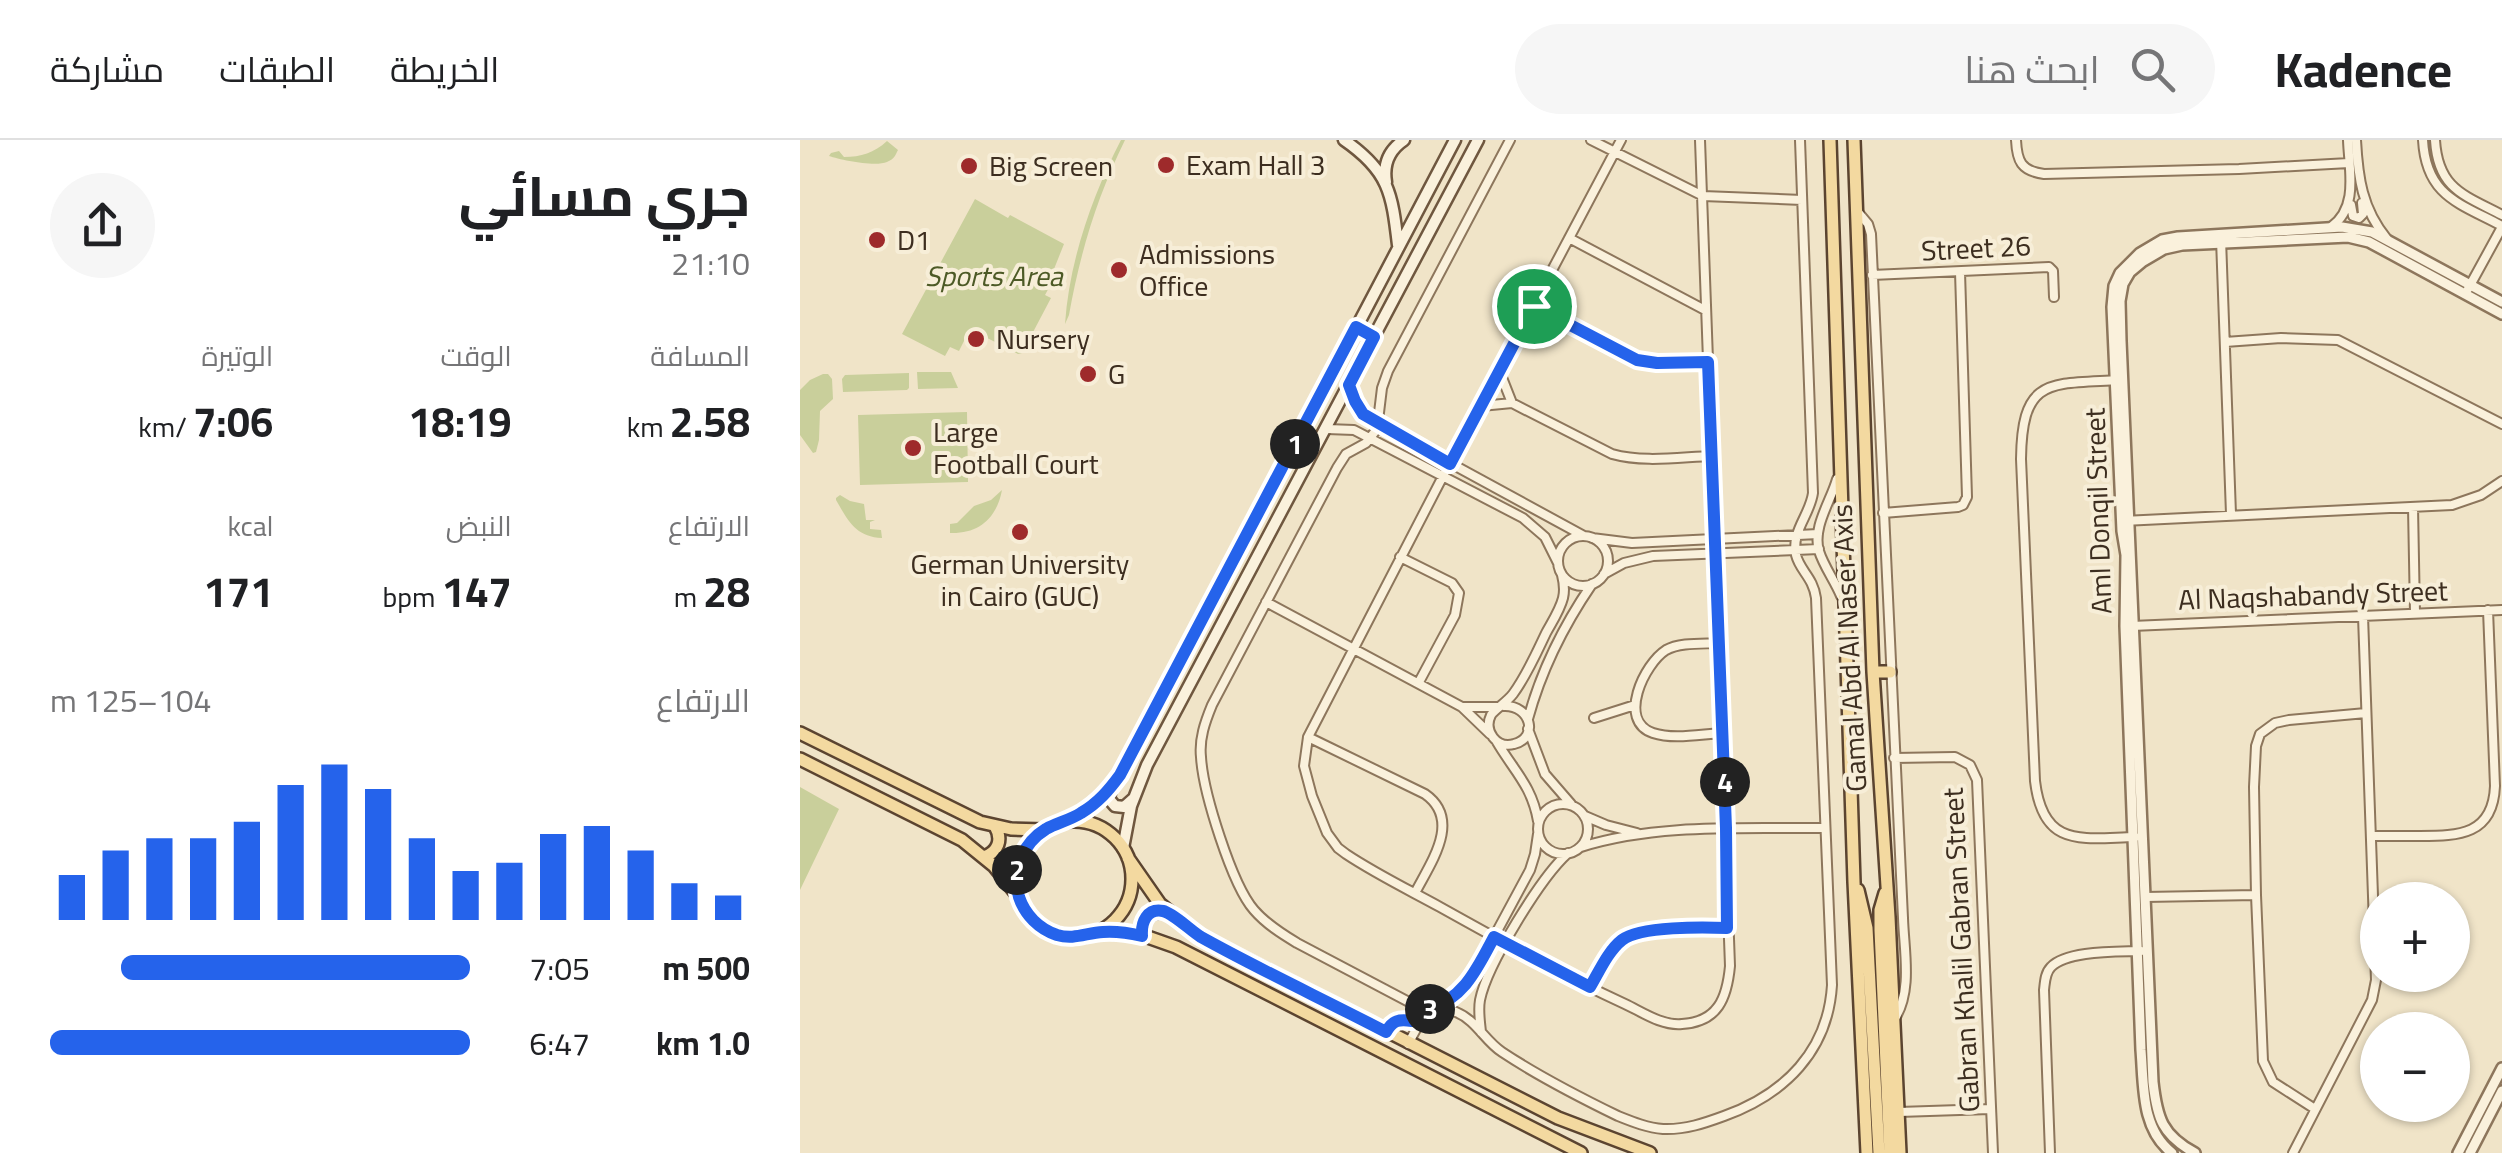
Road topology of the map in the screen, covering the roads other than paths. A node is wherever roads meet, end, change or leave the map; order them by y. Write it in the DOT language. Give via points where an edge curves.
graph roads {
  1 [pos="1344,140"];
  2 [pos="1404,140"];
  3 [pos="1455,140"];
  4 [pos="1478,140"];
  5 [pos="1510,140"];
  6 [pos="1591,140"];
  7 [pos="1622,140"];
  8 [pos="1700,140"];
  9 [pos="1800,140"];
  10 [pos="1830,140"];
  11 [pos="1854,140"];
  12 [pos="2016,140"];
  13 [pos="2352,140"];
  14 [pos="2424,140"];
  15 [pos="2434,140"];
  16 [pos="1615,152"];
  17 [pos="2349,163"];
  18 [pos="1387,184"];
  19 [pos="1703,196"];
  20 [pos="2363,198"];
  21 [pos="1802,200"];
  22 [pos="2350,200"];
  23 [pos="1856,209"];
  24 [pos="2502,215"];
  25 [pos="2502,226"];
  26 [pos="2330,227"];
  27 [pos="1570,238"];
  28 [pos="2221,239"];
  29 [pos="2390,242"];
  30 [pos="1398,248"];
  31 [pos="1960,272"];
  32 [pos="1872,275"];
  33 [pos="2467,290"];
  34 [pos="2054,298"];
  35 [pos="2502,302"];
  36 [pos="1534,306"];
  37 [pos="1706,310"];
  38 [pos="2502,314"];
  39 [pos="1356,327"];
  40 [pos="1374,337"];
  41 [pos="2224,342"];
  42 [pos="1708,362"];
  43 [pos="1500,370"];
  44 [pos="2119,380"];
  45 [pos="1349,385"];
  46 [pos="1512,403"];
  47 [pos="1480,406"];
  48 [pos="1363,414"];
  49 [pos="1379,424"];
  50 [pos="2502,424"];
  51 [pos="1326,428"];
  52 [pos="1354,430"];
  53 [pos="1370,438"];
  54 [pos="1713,456"];
  55 [pos="1450,464"];
  56 [pos="1842,465"];
  57 [pos="1442,478"];
  58 [pos="2502,481"];
  59 [pos="2412,506"];
  60 [pos="1883,513"];
  61 [pos="2230,514"];
  62 [pos="2126,521"];
  63 [pos="1818,534"];
  64 [pos="1588,537"];
  65 [pos="1796,537"];
  66 [pos="1716,540"];
  67 [pos="1819,549"];
  68 [pos="1796,550"];
  69 [pos="1716,553"];
  70 [pos="1400,557"];
  71 [pos="1558,563"];
  72 [pos="1604,574"];
  73 [pos="1562,575"];
  74 [pos="1592,584"];
  75 [pos="1266,602"];
  76 [pos="1846,607"];
  77 [pos="2488,610"];
  78 [pos="2502,610"];
  79 [pos="2416,613"];
  80 [pos="2363,616"];
  81 [pos="2130,626"];
  82 [pos="1720,643"];
  83 [pos="1353,648"];
  84 [pos="1873,672"];
  85 [pos="1890,672"];
  86 [pos="1419,682"];
  87 [pos="1634,705"];
  88 [pos="1462,706"];
  89 [pos="1502,706"];
  90 [pos="2366,713"];
  91 [pos="1594,718"];
  92 [pos="1528,724"];
  93 [pos="800,732"];
  94 [pos="1723,733"];
  95 [pos="1490,734"];
  96 [pos="1308,737"];
  97 [pos="1498,742"];
  98 [pos="1894,758"];
  99 [pos="800,759"];
  100 [pos="1112,787"];
  101 [pos="1133,799"];
  102 [pos="1571,804"];
  103 [pos="1586,816"];
  104 [pos="1063,823"];
  105 [pos="995,826"];
  106 [pos="1726,828"];
  107 [pos="1824,828"];
  108 [pos="1538,829"];
  109 [pos="1045,830"];
  110 [pos="1641,834"];
  111 [pos="2371,836"];
  112 [pos="2138,837"];
  113 [pos="1580,847"];
  114 [pos="1125,853"];
  115 [pos="1568,853"];
  116 [pos="984,857"];
  117 [pos="1854,882"];
  118 [pos="1887,888"];
  119 [pos="1415,893"];
  120 [pos="2256,895"];
  121 [pos="2145,897"];
  122 [pos="1020,898"];
  123 [pos="1169,913"];
  124 [pos="1727,928"];
  125 [pos="1098,932"];
  126 [pos="1142,936"];
  127 [pos="1494,937"];
  128 [pos="1506,943"];
  129 [pos="2142,951"];
  130 [pos="1590,987"];
  131 [pos="1440,1008"];
  132 [pos="1424,1010"];
  133 [pos="1894,1020"];
  134 [pos="1386,1032"];
  135 [pos="1481,1032"];
  136 [pos="1408,1044"];
  137 [pos="2502,1068"];
  138 [pos="2502,1091"];
  139 [pos="1990,1109"];
  140 [pos="2315,1110"];
  141 [pos="1899,1112"];
  142 [pos="1606,1138"];
  143 [pos="2470,1148"];
  144 [pos="1581,1153"];
  145 [pos="1617,1153"];
  146 [pos="1650,1153"];
  147 [pos="1867,1153"];
  148 [pos="1879,1153"];
  149 [pos="1890,1153"];
  150 [pos="1900,1153"];
  151 [pos="1993,1153"];
  152 [pos="2050,1153"];
  153 [pos="2172,1153"];
  154 [pos="2194,1153"];
  155 [pos="2292,1153"];
  156 [pos="2458,1153"];
  1 -- 18 [label="main road"];
  2 -- 18 [label="main road" via="1386,163"];
  3 -- 30 [label="main road"];
  4 -- 40 [label="main road"];
  5 -- 49 [label="street" via="1388,371"];
  6 -- 16 [label="street"];
  7 -- 16 [label="street"];
  8 -- 19 [label="street"];
  9 -- 21 [label="street"];
  10 -- 56 [label="main road, Gamal Abd Al Naser Axis"];
  11 -- 23 [label="main road, Gamal Abd Al Naser Axis"];
  12 -- 17 [label="street" via="2020,165 2044,174"];
  13 -- 17 [label="street"];
  13 -- 20 [label="street"];
  14 -- 25 [label="street" via="2438,187"];
  15 -- 24 [label="street" via="2437,162 2453,188"];
  16 -- 19 [label="street"];
  16 -- 27 [label="street"];
  17 -- 22 [label="street"];
  18 -- 30 [label="main road"];
  19 -- 21 [label="street"];
  19 -- 37 [label="street"];
  20 -- 22 [label="street" via="2358,218"];
  20 -- 29 [label="street"];
  21 -- 65 [label="street" via="1813,494"];
  22 -- 26 [label="street"];
  23 -- 32 [label="street" via="1870,229"];
  23 -- 84 [label="main road, Gamal Abd Al Naser Axis"];
  25 -- 33 [label="street"];
  26 -- 28 [label="street, Aml Donqil Street"];
  26 -- 29 [label="street, Aml Donqil Street" via="2364,229"];
  27 -- 36 [label="street"];
  27 -- 37 [label="street"];
  28 -- 33 [label="street, Aml Donqil Street" via="2356,238"];
  28 -- 41 [label="street"];
  28 -- 44 [label="street, Aml Donqil Street" via="2162,240 2120,273 2112,294"];
  29 -- 33 [label="street, Aml Donqil Street"];
  30 -- 39 [label="main road"];
  31 -- 32 [label="street, Street 26"];
  31 -- 34 [label="street, Street 26" via="2049,267"];
  31 -- 60 [label="street" via="1968,497 1958,508"];
  32 -- 60 [label="street"];
  33 -- 35 [label="street, Aml Donqil Street"];
  33 -- 38 [label="street, Aml Donqil Street"];
  36 -- 42 [label="street" via="1637,360"];
  36 -- 43 [label="street"];
  37 -- 42 [label="street"];
  39 -- 40 [label="main road"];
  39 -- 100 [label="main road"];
  40 -- 45 [label="main road"];
  41 -- 50 [label="street" via="2338,340"];
  41 -- 61 [label="street"];
  42 -- 54 [label="street"];
  43 -- 46 [label="street"];
  43 -- 47 [label="street"];
  44 -- 62 [label="street, Aml Donqil Street"];
  44 -- 112 [label="street" via="2048,387 2032,399 2023,422 2035,781 2041,810 2066,835"];
  45 -- 48 [label="street"];
  45 -- 51 [label="main road"];
  46 -- 47 [label="street"];
  46 -- 54 [label="street" via="1621,457"];
  47 -- 55 [label="street"];
  48 -- 49 [label="street"];
  48 -- 52 [label="street"];
  49 -- 53 [label="street"];
  49 -- 55 [label="street"];
  51 -- 52 [label="street"];
  51 -- 101 [label="main road"];
  52 -- 53 [label="street"];
  53 -- 57 [label="street"];
  53 -- 75 [label="street" via="1337,468"];
  54 -- 66 [label="street"];
  55 -- 57 [label="street"];
  55 -- 64 [label="street"];
  56 -- 63 [label="street"];
  56 -- 76 [label="main road, Gamal Abd Al Naser Axis"];
  57 -- 70 [label="street"];
  57 -- 71 [label="street" via="1532,524"];
  58 -- 59 [label="street" via="2459,504"];
  59 -- 61 [label="street"];
  59 -- 79 [label="street"];
  60 -- 85 [label="street"];
  61 -- 62 [label="street"];
  62 -- 81 [label="street, Aml Donqil Street"];
  63 -- 65 [label="street"];
  63 -- 67 [label="street"];
  64 -- 66 [label="street" via="1622,543"];
  64 -- 71 [label="street" via="1562,546"];
  64 -- 72 [label="street" via="1608,557"];
  65 -- 66 [label="street"];
  65 -- 68 [label="street"];
  66 -- 69 [label="street"];
  67 -- 68 [label="street"];
  67 -- 76 [label="street"];
  68 -- 69 [label="street"];
  68 -- 107 [label="street" via="1816,598"];
  69 -- 72 [label="street" via="1643,557"];
  69 -- 82 [label="street"];
  70 -- 83 [label="street"];
  70 -- 86 [label="street" via="1459,593 1455,616"];
  71 -- 73 [label="street"];
  72 -- 74 [label="street"];
  73 -- 74 [label="street" via="1575,585"];
  73 -- 89 [label="street" via="1560,606"];
  74 -- 92 [label="street" via="1545,669"];
  75 -- 83 [label="street"];
  75 -- 132 [label="street" via="1206,718 1200,746 1233,874 1254,910 1280,933"];
  76 -- 117 [label="main road, Gamal Abd Al Naser Axis"];
  77 -- 78 [label="street, Al Naqshabandy Street"];
  77 -- 79 [label="street, Al Naqshabandy Street"];
  77 -- 111 [label="street" via="2495,798 2485,819 2460,835"];
  79 -- 80 [label="street, Al Naqshabandy Street"];
  80 -- 81 [label="street, Al Naqshabandy Street"];
  80 -- 90 [label="street"];
  81 -- 112 [label="street, Aml Donqil Street"];
  82 -- 87 [label="street" via="1665,651 1646,674"];
  82 -- 94 [label="street"];
  83 -- 86 [label="street"];
  83 -- 96 [label="street"];
  84 -- 85 [label="main road"];
  84 -- 118 [label="main road, Gamal Abd Al Naser Axis"];
  85 -- 98 [label="street"];
  86 -- 88 [label="street"];
  87 -- 91 [label="street"];
  87 -- 94 [label="street" via="1638,721 1655,734"];
  88 -- 89 [label="street"];
  88 -- 95 [label="street"];
  89 -- 92 [label="street" via="1519,708"];
  89 -- 95 [label="street" via="1489,721"];
  90 -- 111 [label="street"];
  90 -- 120 [label="street" via="2282,721 2260,734 2254,771"];
  92 -- 97 [label="street" via="1516,744"];
  92 -- 102 [label="street" via="1545,774"];
  93 -- 105 [label="main road"];
  94 -- 106 [label="street"];
  95 -- 97 [label="street"];
  96 -- 119 [label="street" via="1306,773 1333,842"];
  96 -- 119 [label="street" via="1439,806 1442,836"];
  97 -- 108 [label="street" via="1527,784"];
  98 -- 133 [label="street" via="1906,993"];
  98 -- 139 [label="street, Gabran Khalil Gabran Street" via="1955,757 1974,772"];
  99 -- 116 [label="main road"];
  100 -- 101 [label="main road" via="1108,796 1115,806"];
  100 -- 104 [label="main road"];
  101 -- 114 [label="main road"];
  102 -- 103 [label="street"];
  102 -- 108 [label="street" via="1550,806"];
  103 -- 110 [label="street"];
  103 -- 113 [label="street"];
  104 -- 109 [label="main road"];
  104 -- 114 [label="main road" via="1091,824"];
  105 -- 109 [label="main road"];
  105 -- 116 [label="main road" via="998,845"];
  106 -- 107 [label="street"];
  106 -- 110 [label="street"];
  106 -- 124 [label="street"];
  107 -- 135 [label="street" via="1828,1017 1803,1063 1770,1094 1700,1124 1651,1127 1529,1068"];
  108 -- 115 [label="street" via="1546,848"];
  108 -- 127 [label="street" via="1530,870"];
  109 -- 122 [label="main road" via="1020,859"];
  110 -- 113 [label="street"];
  111 -- 140 [label="street" via="2375,990"];
  112 -- 121 [label="street, Aml Donqil Street"];
  112 -- 129 [label="street, Aml Donqil Street"];
  113 -- 115 [label="street"];
  114 -- 123 [label="main road"];
  114 -- 125 [label="main road" via="1132,878 1128,900"];
  115 -- 128 [label="street" via="1537,889"];
  116 -- 122 [label="main road"];
  117 -- 147 [label="main road, Gamal Abd Al Naser Axis"];
  117 -- 148 [label="main road" via="1867,928"];
  118 -- 133 [label="main road, Gamal Abd Al Naser Axis"];
  118 -- 149 [label="main road" via="1880,930"];
  119 -- 127 [label="street"];
  120 -- 121 [label="street"];
  120 -- 140 [label="street" via="2263,1062 2273,1082"];
  121 -- 129 [label="street, Aml Donqil Street"];
  122 -- 125 [label="main road" via="1036,923 1052,933"];
  123 -- 126 [label="main road" via="1148,915"];
  123 -- 134 [label="main road" via="1198,935"];
  124 -- 130 [label="street" via="1628,936"];
  124 -- 130 [label="street" via="1724,999 1704,1018 1669,1024"];
  125 -- 126 [label="main road"];
  126 -- 144 [label="main road" via="1176,947"];
  127 -- 128 [label="street"];
  127 -- 131 [label="street" via="1469,981"];
  128 -- 130 [label="street"];
  128 -- 135 [label="street" via="1481,998"];
  129 -- 152 [label="street" via="2072,956 2046,974"];
  129 -- 153 [label="street, Aml Donqil Street" via="2148,1119"];
  129 -- 154 [label="street, Aml Donqil Street" via="2156,1110 2172,1138"];
  131 -- 132 [label="street"];
  131 -- 135 [label="street" via="1462,1014"];
  132 -- 134 [label="street"];
  132 -- 136 [label="street"];
  133 -- 141 [label="main road, Gamal Abd Al Naser Axis"];
  134 -- 136 [label="main road"];
  136 -- 142 [label="main road"];
  137 -- 143 [label="street"];
  138 -- 143 [label="street"];
  139 -- 141 [label="street"];
  139 -- 151 [label="street, Gabran Khalil Gabran Street"];
  140 -- 155 [label="street"];
  141 -- 150 [label="main road, Gamal Abd Al Naser Axis"];
  142 -- 145 [label="main road"];
  142 -- 146 [label="main road"];
  143 -- 156 [label="street"];
}
